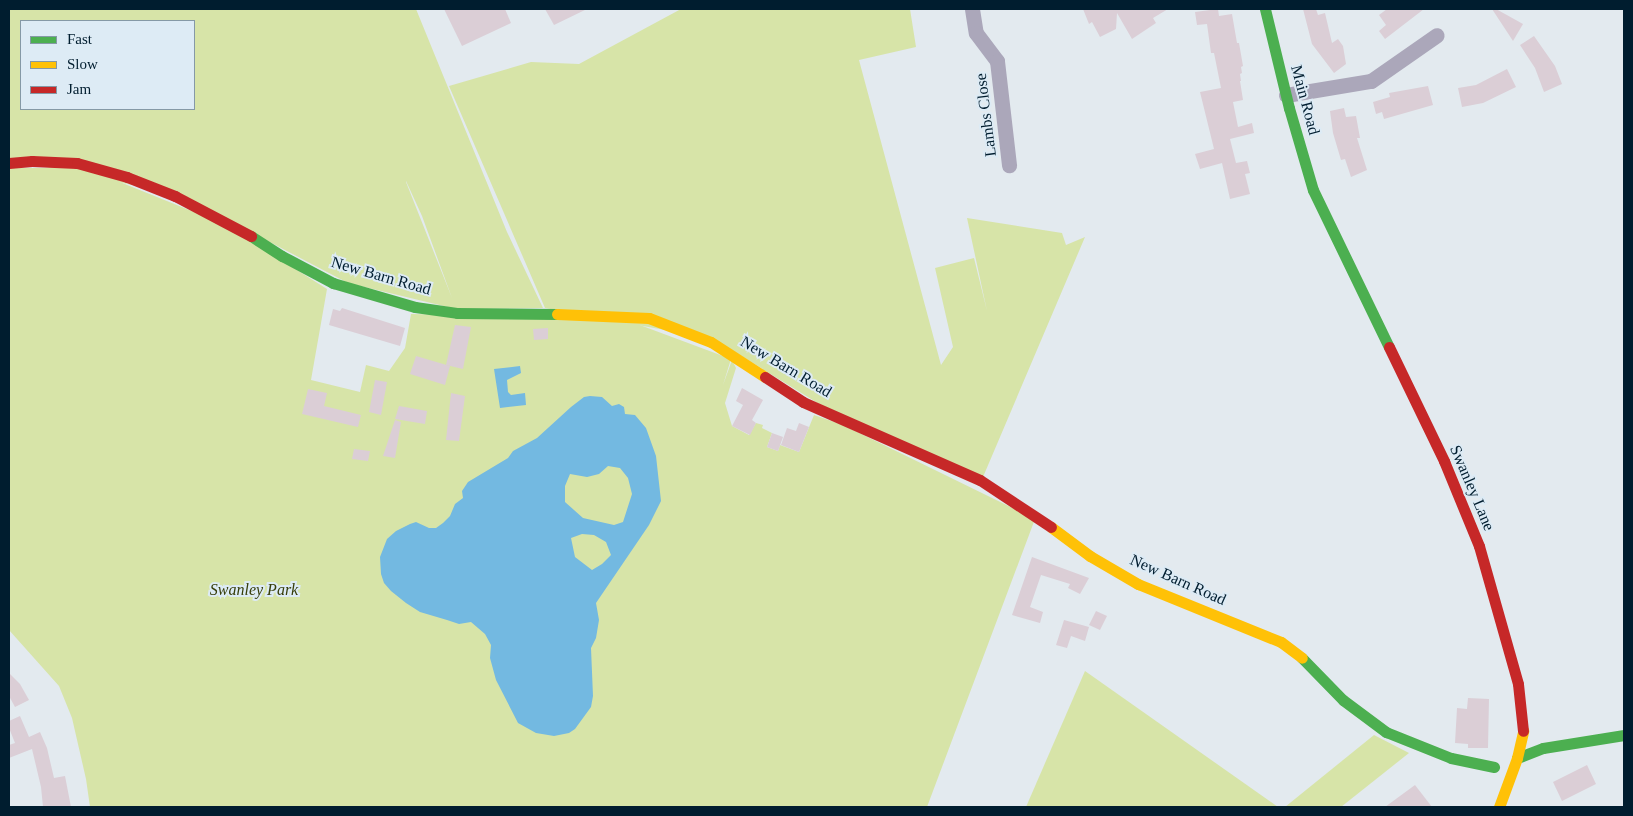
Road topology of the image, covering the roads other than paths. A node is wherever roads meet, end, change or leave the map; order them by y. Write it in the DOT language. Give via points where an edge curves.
graph roads {
  1 [pos="972,9"];
  2 [pos="1265,9"];
  3 [pos="1437,35"];
  4 [pos="1286,95"];
  5 [pos="9,163"];
  6 [pos="1009,165"];
  7 [pos="1316,198"];
  8 [pos="1624,735"];
  9 [pos="1517,758"];
  10 [pos="1494,767"];
  11 [pos="1498,807"];
  1 -- 6 [label="street, Lambs Close" via="976,33 997,61"];
  2 -- 4 [label="street, Main Road"];
  3 -- 4 [label="street" via="1371,81"];
  4 -- 7 [label="street, Main Road"];
  5 -- 10 [label="street, New Barn Road" via="78,163 128,177 236,226 282,256 333,283 415,307 457,313 598,314 649,318 711,342 804,402 980,480 1090,556 1138,584 1281,642 1298,653 1343,700 1386,732 1451,758"];
  7 -- 9 [label="street, Swanley Lane" via="1444,460 1479,546 1518,684 1523,731"];
  8 -- 9 [label="street" via="1543,748"];
  9 -- 10 [label="street, New Barn Road"];
  9 -- 11 [label="street, Swanley Lane"];
}
